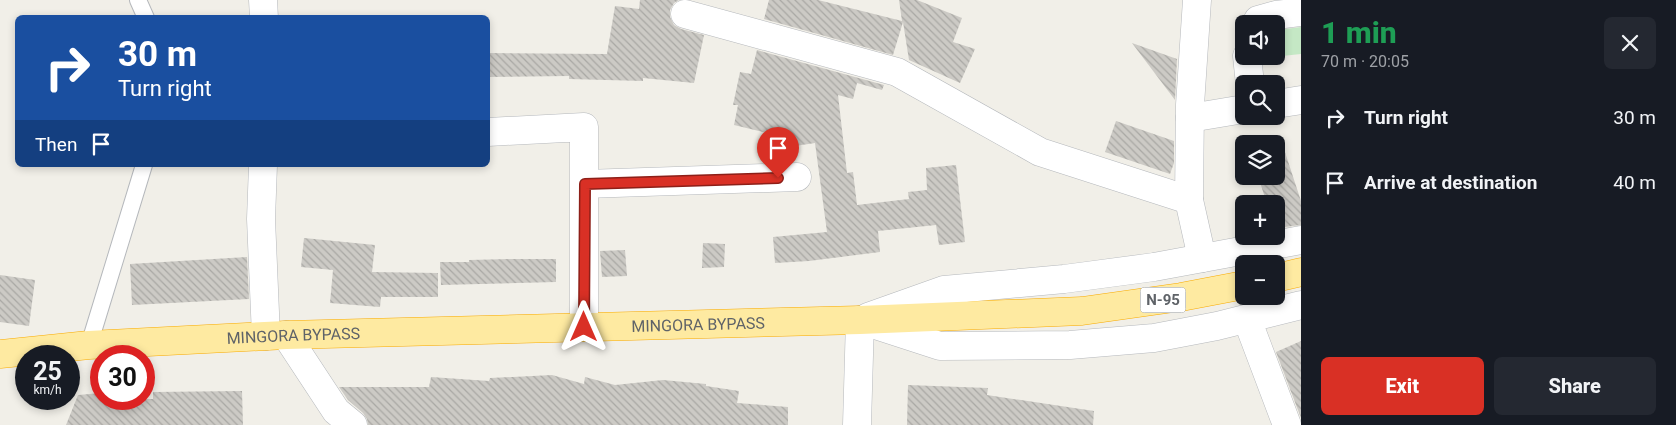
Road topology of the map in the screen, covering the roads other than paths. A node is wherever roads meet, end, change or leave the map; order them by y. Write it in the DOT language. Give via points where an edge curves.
graph roads {
  1 [pos="138,0"];
  2 [pos="263,0"];
  3 [pos="1196,0"];
  4 [pos="1301,12"];
  5 [pos="685,14"];
  6 [pos="145,15"];
  7 [pos="264,15"];
  8 [pos="1276,15"];
  9 [pos="1301,100"];
  10 [pos="1285,103"];
  11 [pos="1235,110"];
  12 [pos="1190,118"];
  13 [pos="490,132"];
  14 [pos="143,167"];
  15 [pos="264,167"];
  16 [pos="797,178"];
  17 [pos="585,184"];
  18 [pos="1189,200"];
  19 [pos="1301,240"];
  20 [pos="1202,258"];
  21 [pos="1301,272"];
  22 [pos="1285,276"];
  23 [pos="1235,287"];
  24 [pos="1301,305"];
  25 [pos="1247,319"];
  26 [pos="860,320"];
  27 [pos="584,327"];
  28 [pos="276,335"];
  29 [pos="89,345"];
  30 [pos="0,354"];
  31 [pos="353,425"];
  32 [pos="857,425"];
  33 [pos="1287,425"];
  1 -- 6 [label="lane"];
  2 -- 7 [label="street"];
  3 -- 12 [label="street"];
  4 -- 8 [label="street"];
  5 -- 18 [label="street" via="897,72 1040,152"];
  9 -- 10 [label="street"];
  11 -- 12 [label="street"];
  12 -- 18 [label="street"];
  13 -- 17 [label="street" via="584,127"];
  14 -- 29 [label="lane"];
  15 -- 28 [label="street" via="261,219"];
  16 -- 17 [label="street"];
  17 -- 27 [label="street"];
  18 -- 20 [label="street"];
  19 -- 20 [label="street"];
  20 -- 26 [label="street" via="1154,268 944,290"];
  21 -- 22 [label="highway"];
  23 -- 26 [label="highway, MINGORA BYPASS / N-95" via="1082,311"];
  24 -- 25 [label="street"];
  25 -- 26 [label="street" via="1154,338 1070,345 940,346"];
  25 -- 33 [label="street"];
  26 -- 27 [label="highway, MINGORA BYPASS / N-95"];
  26 -- 32 [label="street"];
  27 -- 28 [label="highway, MINGORA BYPASS / N-95"];
  28 -- 29 [label="highway, MINGORA BYPASS / N-95"];
  28 -- 31 [label="street" via="336,412"];
  29 -- 30 [label="highway, MINGORA BYPASS / N-95"];
}
